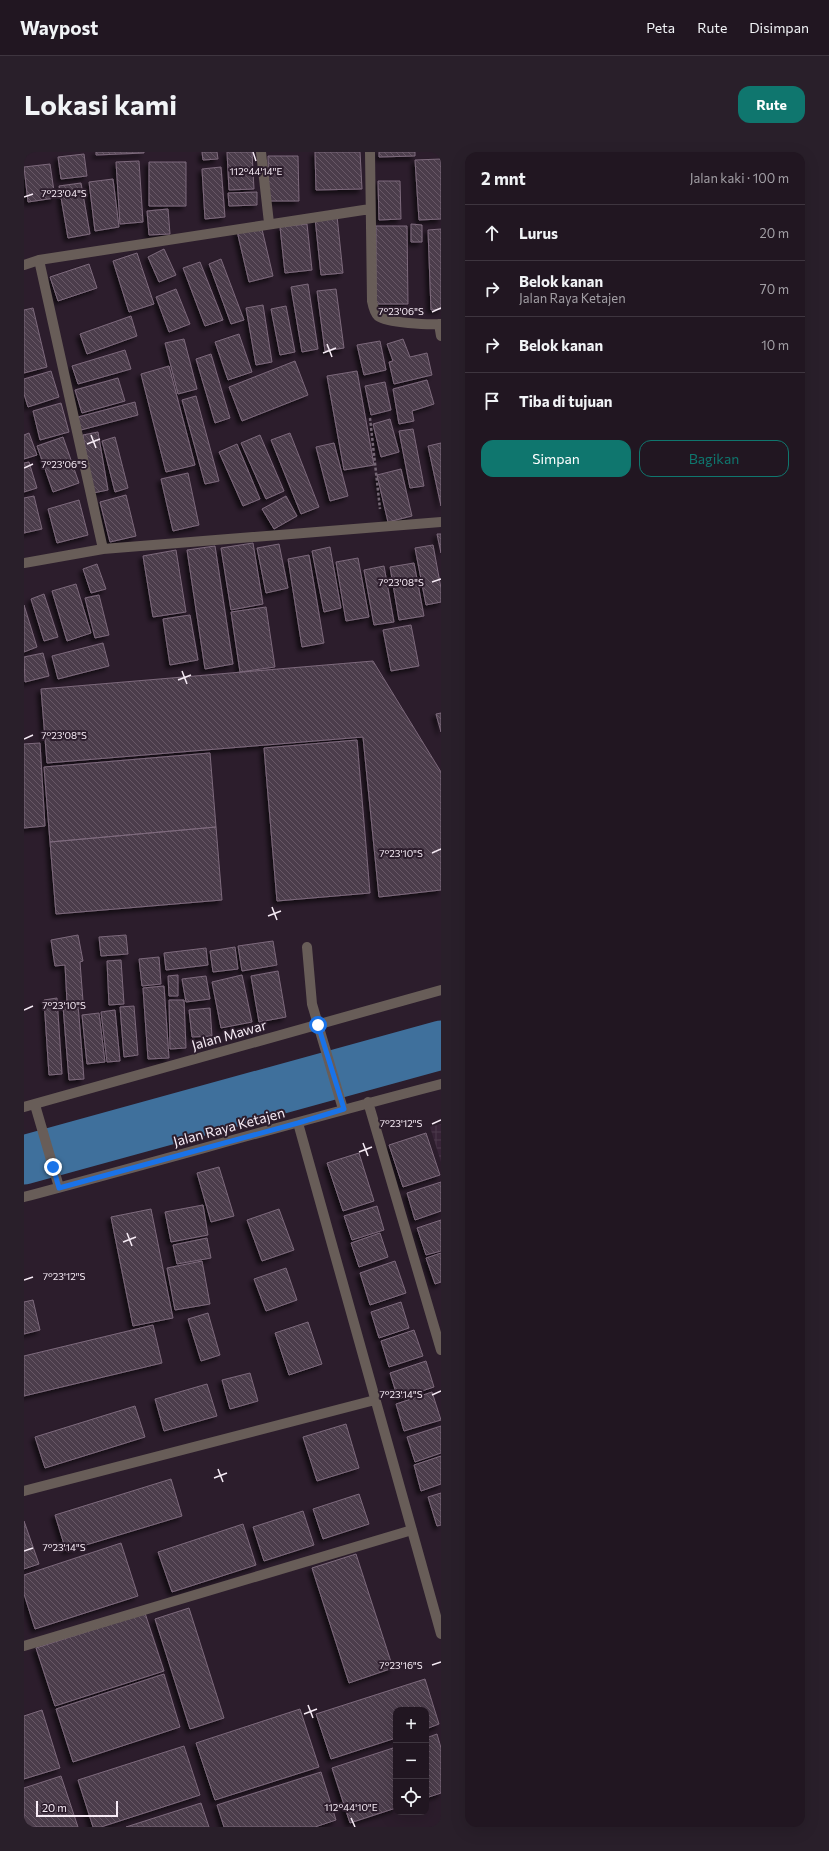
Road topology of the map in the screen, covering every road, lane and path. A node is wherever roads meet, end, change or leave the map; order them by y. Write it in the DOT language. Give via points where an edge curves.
graph roads {
  1 [pos="261,152"];
  2 [pos="370,152"];
  3 [pos="370,209"];
  4 [pos="269,223"];
  5 [pos="39,260"];
  6 [pos="24,265"];
  7 [pos="440,324"];
  8 [pos="441,336"];
  9 [pos="370,418"];
  10 [pos="441,522"];
  11 [pos="382,527"];
  12 [pos="103,549"];
  13 [pos="24,563"];
  14 [pos="307,947"];
  15 [pos="441,990"];
  16 [pos="319,1028"];
  17 [pos="441,1084"];
  18 [pos="368,1102"];
  19 [pos="24,1107"];
  20 [pos="37,1109"];
  21 [pos="344,1109"];
  22 [pos="298,1123"];
  23 [pos="59,1188"];
  24 [pos="24,1197"];
  25 [pos="441,1350"];
  26 [pos="375,1400"];
  27 [pos="24,1491"];
  28 [pos="412,1530"];
  29 [pos="441,1634"];
  30 [pos="24,1646"];
  1 -- 4 [label="street"];
  2 -- 3 [label="street"];
  3 -- 4 [label="street"];
  3 -- 7 [label="street" via="372,301 375,310 382,318 391,320"];
  4 -- 5 [label="street"];
  5 -- 6 [label="street"];
  5 -- 12 [label="street"];
  7 -- 8 [label="street"];
  9 -- 11 [label="path"];
  10 -- 11 [label="street"];
  11 -- 12 [label="street"];
  12 -- 13 [label="street"];
  14 -- 16 [label="street" via="312,1004"];
  15 -- 16 [label="street, Jalan Mawar"];
  16 -- 20 [label="street, Jalan Mawar"];
  16 -- 21 [label="street"];
  17 -- 18 [label="street, Jalan Raya Ketajen"];
  18 -- 21 [label="street, Jalan Raya Ketajen"];
  18 -- 25 [label="street"];
  19 -- 20 [label="street, Jalan Mawar"];
  20 -- 23 [label="street"];
  21 -- 22 [label="street, Jalan Raya Ketajen"];
  22 -- 23 [label="street, Jalan Raya Ketajen"];
  22 -- 26 [label="street"];
  23 -- 24 [label="street, Jalan Raya Ketajen"];
  26 -- 27 [label="street"];
  26 -- 28 [label="street"];
  28 -- 29 [label="street"];
  28 -- 30 [label="street"];
}
